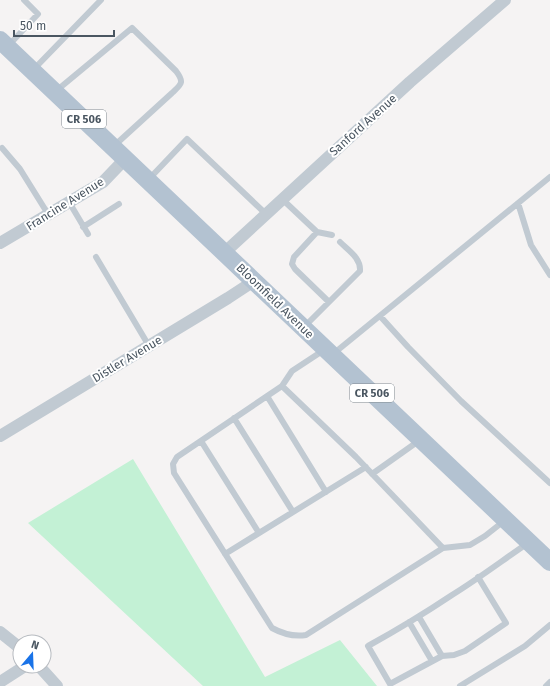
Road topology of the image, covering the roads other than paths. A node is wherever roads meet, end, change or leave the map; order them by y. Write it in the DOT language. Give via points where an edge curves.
graph roads {
  1 [pos="24,0"];
  2 [pos="101,0"];
  3 [pos="504,0"];
  4 [pos="2,46"];
  5 [pos="32,71"];
  6 [pos="55,92"];
  7 [pos="2,148"];
  8 [pos="119,153"];
  9 [pos="550,176"];
  10 [pos="148,180"];
  11 [pos="282,198"];
  12 [pos="69,202"];
  13 [pos="518,203"];
  14 [pos="119,204"];
  15 [pos="48,214"];
  16 [pos="266,214"];
  17 [pos="84,227"];
  18 [pos="318,232"];
  19 [pos="88,234"];
  20 [pos="332,235"];
  21 [pos="340,242"];
  22 [pos="0,243"];
  23 [pos="224,253"];
  24 [pos="96,257"];
  25 [pos="550,275"];
  26 [pos="254,281"];
  27 [pos="329,302"];
  28 [pos="380,316"];
  29 [pos="304,328"];
  30 [pos="149,346"];
  31 [pos="328,352"];
  32 [pos="282,386"];
  33 [pos="267,396"];
  34 [pos="234,418"];
  35 [pos="0,436"];
  36 [pos="421,439"];
  37 [pos="201,441"];
  38 [pos="366,467"];
  39 [pos="372,474"];
  40 [pos="550,483"];
  41 [pos="326,492"];
  42 [pos="293,512"];
  43 [pos="506,520"];
  44 [pos="259,533"];
  45 [pos="530,543"];
  46 [pos="443,548"];
  47 [pos="225,554"];
  48 [pos="550,562"];
  49 [pos="478,577"];
  50 [pos="419,617"];
  51 [pos="409,622"];
  52 [pos="550,625"];
  53 [pos="0,632"];
  54 [pos="12,642"];
  55 [pos="442,656"];
  56 [pos="432,662"];
  57 [pos="12,674"];
  58 [pos="46,674"];
  59 [pos="0,682"];
  60 [pos="550,682"];
  61 [pos="391,685"];
  62 [pos="57,686"];
  63 [pos="460,686"];
  64 [pos="546,686"];
  1 -- 4 [label="lane" via="38,14"];
  2 -- 5 [label="lane"];
  3 -- 11 [label="street, Sanford Avenue"];
  4 -- 5 [label="main road, Bloomfield Avenue / CR 506"];
  5 -- 6 [label="main road, Bloomfield Avenue / CR 506"];
  6 -- 8 [label="main road, Bloomfield Avenue / CR 506"];
  6 -- 8 [label="lane" via="132,28 176,71 182,81"];
  7 -- 15 [label="lane" via="20,169"];
  8 -- 10 [label="main road, Bloomfield Avenue / CR 506"];
  8 -- 12 [label="street, Francine Avenue" via="103,182"];
  9 -- 13 [label="lane"];
  10 -- 16 [label="lane" via="187,139"];
  10 -- 23 [label="main road, Bloomfield Avenue / CR 506"];
  11 -- 16 [label="street, Sanford Avenue"];
  11 -- 18 [label="lane"];
  12 -- 15 [label="street, Francine Avenue"];
  12 -- 17 [label="lane"];
  13 -- 25 [label="lane" via="531,245"];
  13 -- 28 [label="lane"];
  14 -- 17 [label="lane"];
  15 -- 22 [label="street, Francine Avenue"];
  16 -- 23 [label="street, Sanford Avenue"];
  17 -- 19 [label="lane"];
  18 -- 20 [label="lane"];
  18 -- 27 [label="lane" via="294,257 292,264"];
  21 -- 27 [label="lane" via="359,260 360,272"];
  23 -- 26 [label="main road, Bloomfield Avenue / CR 506"];
  24 -- 30 [label="lane"];
  26 -- 29 [label="main road, Bloomfield Avenue / CR 506"];
  26 -- 30 [label="street, Distler Avenue"];
  27 -- 29 [label="lane"];
  28 -- 31 [label="lane"];
  28 -- 40 [label="lane" via="461,401"];
  29 -- 31 [label="main road, Bloomfield Avenue / CR 506"];
  30 -- 35 [label="street, Distler Avenue"];
  31 -- 32 [label="lane" via="292,371"];
  31 -- 36 [label="main road, Bloomfield Avenue / CR 506"];
  32 -- 33 [label="lane"];
  32 -- 38 [label="lane"];
  33 -- 34 [label="lane"];
  33 -- 41 [label="lane"];
  34 -- 37 [label="lane"];
  34 -- 42 [label="lane"];
  36 -- 39 [label="lane"];
  36 -- 43 [label="main road, Bloomfield Avenue / CR 506"];
  37 -- 44 [label="lane"];
  37 -- 47 [label="lane" via="177,457 173,464 174,473"];
  38 -- 39 [label="lane"];
  38 -- 41 [label="lane"];
  39 -- 46 [label="lane"];
  41 -- 42 [label="lane"];
  42 -- 44 [label="lane"];
  43 -- 45 [label="main road, Bloomfield Avenue / CR 506"];
  43 -- 46 [label="lane" via="470,545"];
  44 -- 47 [label="lane"];
  45 -- 48 [label="main road, Bloomfield Avenue / CR 506"];
  45 -- 49 [label="lane"];
  46 -- 47 [label="lane" via="306,634 297,636 272,628"];
  49 -- 50 [label="lane"];
  49 -- 55 [label="lane" via="506,623 465,651"];
  50 -- 51 [label="lane"];
  50 -- 55 [label="lane"];
  51 -- 56 [label="lane"];
  51 -- 61 [label="lane" via="368,646"];
  52 -- 63 [label="lane" via="524,646"];
  53 -- 54 [label="street"];
  55 -- 56 [label="lane"];
  56 -- 61 [label="lane"];
  57 -- 59 [label="street"];
  58 -- 62 [label="street"];
  60 -- 64 [label="lane"];
}
